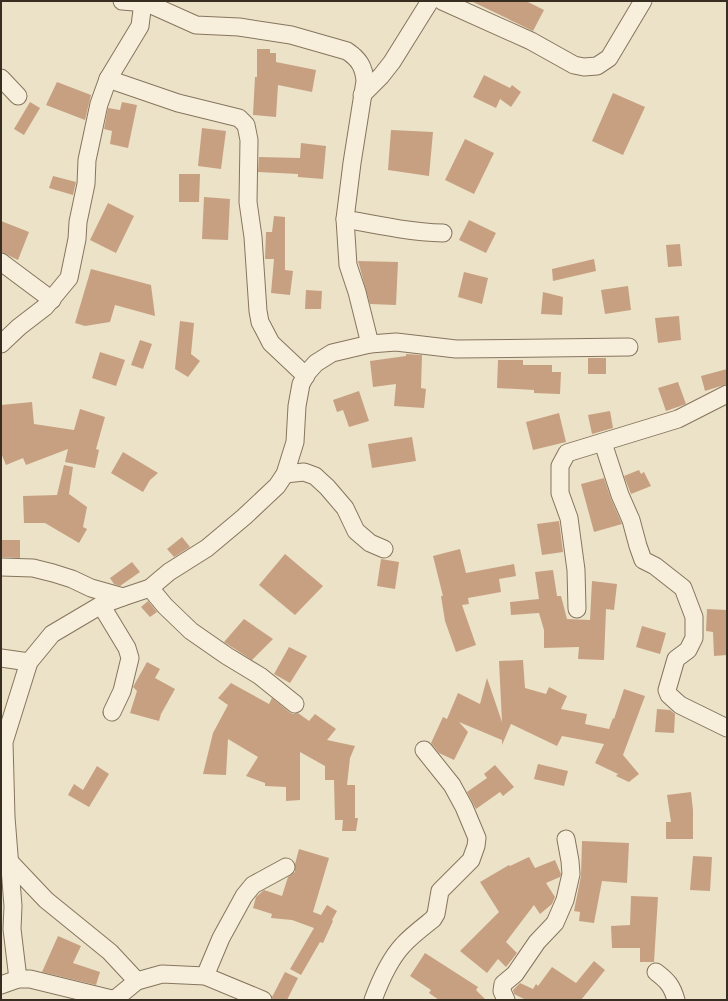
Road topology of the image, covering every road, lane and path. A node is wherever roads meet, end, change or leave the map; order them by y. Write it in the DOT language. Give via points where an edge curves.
graph roads {
  1 [pos="122,1"];
  2 [pos="430,1"];
  3 [pos="442,1"];
  4 [pos="643,1"];
  5 [pos="146,2"];
  6 [pos="1,78"];
  7 [pos="108,79"];
  8 [pos="362,95"];
  9 [pos="18,96"];
  10 [pos="344,219"];
  11 [pos="443,233"];
  12 [pos="1,262"];
  13 [pos="52,300"];
  14 [pos="1,344"];
  15 [pos="370,344"];
  16 [pos="629,348"];
  17 [pos="306,376"];
  18 [pos="727,394"];
  19 [pos="603,443"];
  20 [pos="285,474"];
  21 [pos="384,550"];
  22 [pos="1,567"];
  23 [pos="150,588"];
  24 [pos="123,597"];
  25 [pos="101,605"];
  26 [pos="577,609"];
  27 [pos="1,658"];
  28 [pos="29,662"];
  29 [pos="295,704"];
  30 [pos="112,712"];
  31 [pos="727,728"];
  32 [pos="424,750"];
  33 [pos="3,799"];
  34 [pos="566,840"];
  35 [pos="10,862"];
  36 [pos="286,867"];
  37 [pos="656,972"];
  38 [pos="205,976"];
  39 [pos="18,979"];
  40 [pos="137,981"];
  41 [pos="1,985"];
  42 [pos="115,1000"];
  43 [pos="263,1000"];
  44 [pos="373,1000"];
  45 [pos="506,1000"];
  46 [pos="676,1000"];
  1 -- 5 [label="street"];
  2 -- 8 [label="street" via="392,62"];
  3 -- 4 [label="street" via="530,41 574,65 584,67 597,66 609,58"];
  5 -- 7 [label="street" via="140,26"];
  5 -- 8 [label="street" via="196,25 239,27 292,35 347,51 355,56 364,72"];
  6 -- 9 [label="street"];
  7 -- 13 [label="street" via="99,104 87,160 86,184 69,278"];
  7 -- 17 [label="street" via="178,103 239,118 246,125 249,140 248,202 260,322 271,343"];
  8 -- 10 [label="street"];
  10 -- 11 [label="street" via="397,229"];
  10 -- 15 [label="street" via="348,265"];
  12 -- 13 [label="street"];
  13 -- 14 [label="street"];
  15 -- 16 [label="street" via="396,342 456,349"];
  15 -- 17 [label="street" via="332,353 316,363"];
  17 -- 20 [label="street" via="297,406 295,442"];
  18 -- 19 [label="street" via="678,419"];
  19 -- 26 [label="street" via="567,453 560,466 560,493 569,518 576,570"];
  19 -- 31 [label="street" via="644,560 683,588 694,617 694,638 688,650 676,660 667,690 680,705"];
  20 -- 21 [label="street" via="304,472 315,476 345,508 356,531 370,543"];
  20 -- 23 [label="street" via="277,486 244,517 207,548 169,572"];
  22 -- 24 [label="street" via="33,568"];
  23 -- 24 [label="street"];
  23 -- 29 [label="street" via="191,631 260,676"];
  24 -- 25 [label="street"];
  25 -- 28 [label="street" via="52,634"];
  25 -- 30 [label="street" via="127,648 130,658 122,691"];
  27 -- 28 [label="street"];
  28 -- 33 [label="street" via="4,742"];
  32 -- 44 [label="street" via="452,785 464,807 477,838 476,846 471,860 440,891 433,919 393,957"];
  33 -- 35 [label="street"];
  34 -- 45 [label="street" via="571,874 565,900 555,923 537,942 515,974 502,984"];
  35 -- 39 [label="street" via="12,929"];
  35 -- 40 [label="street" via="46,900 110,952"];
  36 -- 38 [label="street" via="253,885 244,896 221,938"];
  37 -- 46 [label="street" via="667,980"];
  38 -- 40 [label="street" via="162,974"];
  38 -- 43 [label="street"];
  39 -- 41 [label="street"];
  39 -- 42 [label="street" via="30,979"];
  40 -- 42 [label="street"];
}
